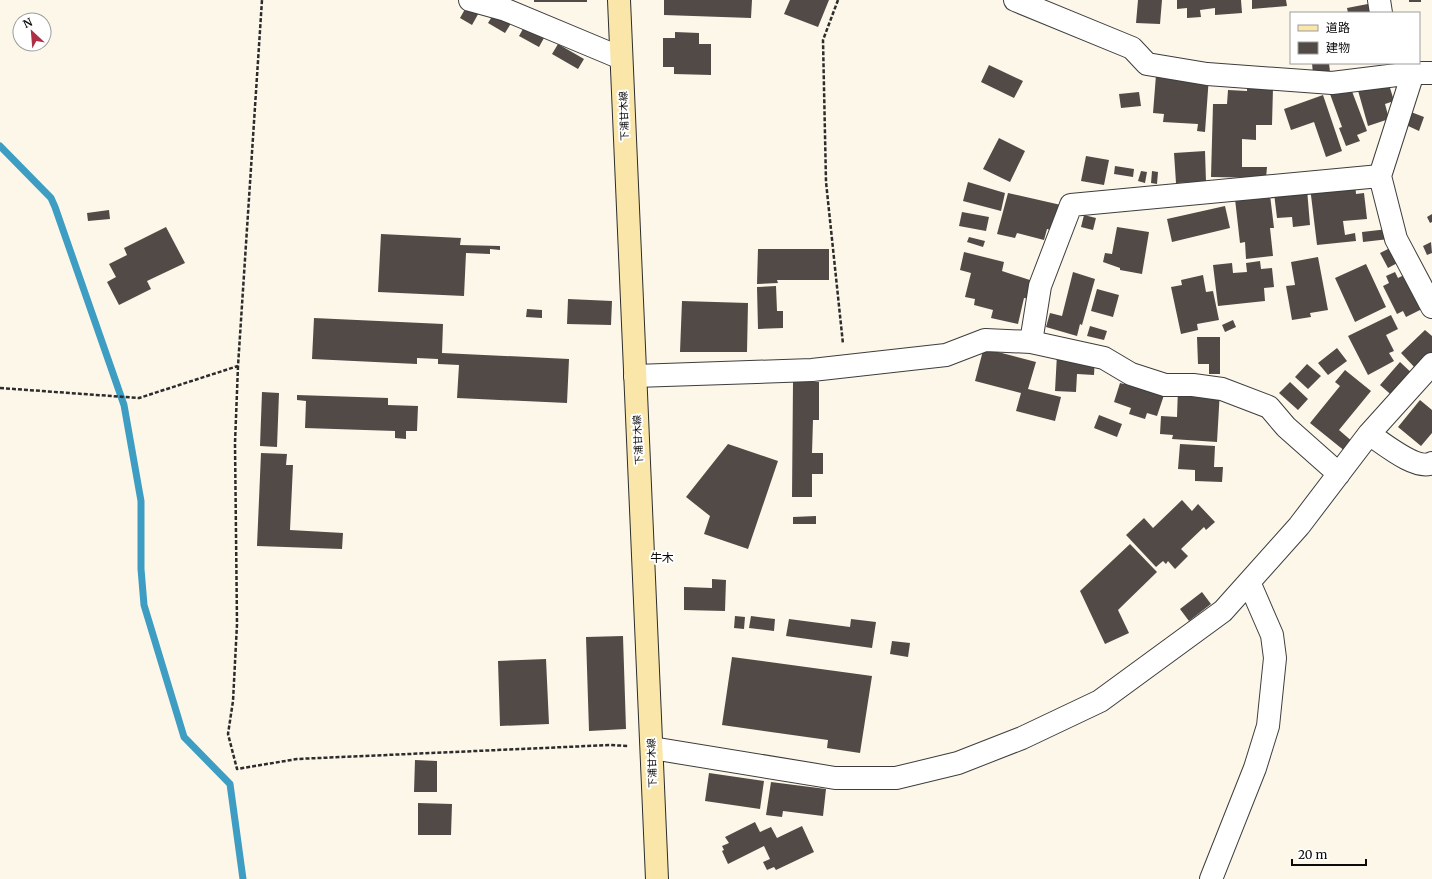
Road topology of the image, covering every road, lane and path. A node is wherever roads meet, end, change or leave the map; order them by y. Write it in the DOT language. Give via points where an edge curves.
graph roads {
  1 [pos="262,0"];
  2 [pos="470,0"];
  3 [pos="619,0"];
  4 [pos="838,0"];
  5 [pos="1015,0"];
  6 [pos="1379,0"];
  7 [pos="1380,12"];
  8 [pos="622,58"];
  9 [pos="1417,70"];
  10 [pos="1380,176"];
  11 [pos="1432,307"];
  12 [pos="1031,342"];
  13 [pos="1432,364"];
  14 [pos="238,366"];
  15 [pos="846,367"];
  16 [pos="635,376"];
  17 [pos="0,388"];
  18 [pos="1369,434"];
  19 [pos="1432,463"];
  20 [pos="1339,474"];
  21 [pos="1249,582"];
  22 [pos="652,748"];
  23 [pos="657,879"];
  24 [pos="1211,879"];
  1 -- 14 [label="path"];
  2 -- 8 [label="street" via="506,10"];
  3 -- 8 [label="main road, 下浦甘木線"];
  4 -- 15 [label="path" via="823,40 823,48 826,182"];
  5 -- 9 [label="street" via="1132,48 1147,64 1207,74 1332,83"];
  6 -- 7 [label="street"];
  8 -- 16 [label="main road, 下浦甘木線"];
  9 -- 10 [label="street"];
  10 -- 11 [label="street" via="1396,239"];
  10 -- 12 [label="street" via="1072,205 1040,286"];
  12 -- 15 [label="street" via="985,340 946,355"];
  12 -- 20 [label="street" via="1104,358 1130,374 1164,385 1222,389 1269,407 1286,427"];
  13 -- 18 [label="street"];
  14 -- 17 [label="path" via="139,398"];
  14 -- 22 [label="path" via="235,443 237,624 233,702 228,734 237,769 297,759 610,745"];
  15 -- 16 [label="street"];
  16 -- 22 [label="main road, 下浦甘木線"];
  18 -- 19 [label="street" via="1411,462 1428,465"];
  18 -- 20 [label="street"];
  20 -- 21 [label="street" via="1299,526"];
  21 -- 22 [label="street" via="1223,611 1100,701 1022,738 958,763 896,778 835,778"];
  21 -- 24 [label="street" via="1272,635 1275,658 1268,726 1255,768"];
  22 -- 23 [label="main road, 下浦甘木線"];
}
